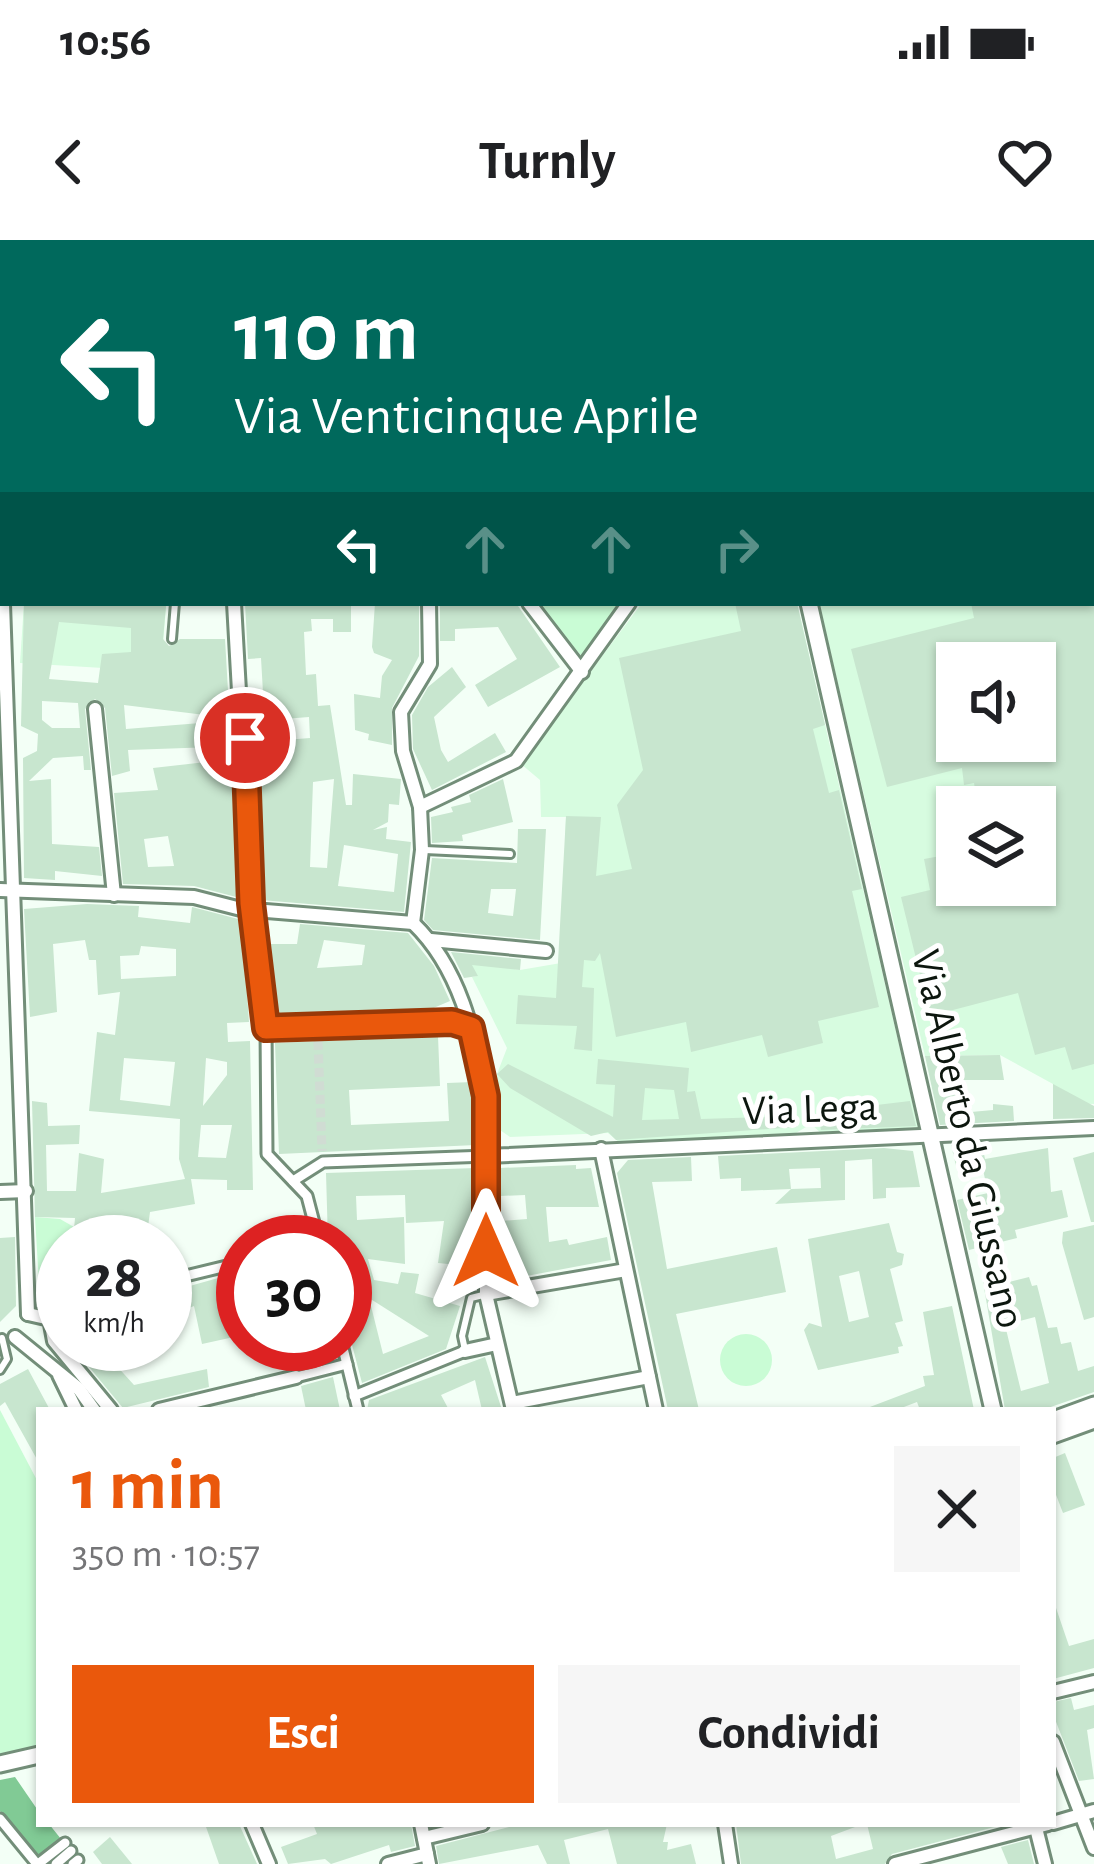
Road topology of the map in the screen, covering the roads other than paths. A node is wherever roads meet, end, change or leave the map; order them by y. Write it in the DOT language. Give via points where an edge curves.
graph roads {
  1 [pos="2,606"];
  2 [pos="175,606"];
  3 [pos="234,606"];
  4 [pos="429,606"];
  5 [pos="531,606"];
  6 [pos="627,606"];
  7 [pos="809,606"];
  8 [pos="172,639"];
  9 [pos="582,671"];
  10 [pos="2,676"];
  11 [pos="94,709"];
  12 [pos="420,807"];
  13 [pos="422,850"];
  14 [pos="510,854"];
  15 [pos="7,891"];
  16 [pos="114,895"];
  17 [pos="253,910"];
  18 [pos="413,923"];
  19 [pos="430,940"];
  20 [pos="546,951"];
  21 [pos="266,1028"];
  22 [pos="471,1028"];
  23 [pos="1094,1127"];
  24 [pos="930,1137"];
  25 [pos="601,1149"];
  26 [pos="487,1156"];
  27 [pos="293,1181"];
  28 [pos="26,1191"];
  29 [pos="0,1192"];
  30 [pos="312,1215"];
  31 [pos="626,1270"];
  32 [pos="486,1294"];
  33 [pos="28,1314"];
  34 [pos="36,1314"];
  35 [pos="6,1338"];
  36 [pos="497,1344"];
  37 [pos="36,1350"];
  38 [pos="465,1351"];
  39 [pos="32,1353"];
  40 [pos="0,1370"];
  41 [pos="84,1371"];
  42 [pos="319,1371"];
  43 [pos="348,1371"];
  44 [pos="59,1374"];
  45 [pos="650,1376"];
  46 [pos="296,1377"];
  47 [pos="354,1396"];
  48 [pos="1094,1405"];
  49 [pos="75,1407"];
  50 [pos="91,1407"];
  51 [pos="109,1407"];
  52 [pos="171,1407"];
  53 [pos="357,1407"];
  54 [pos="513,1407"];
  55 [pos="655,1407"];
  56 [pos="992,1407"];
  57 [pos="1056,1419"];
  58 [pos="1094,1420"];
  59 [pos="1056,1434"];
  60 [pos="1094,1682"];
  61 [pos="1056,1691"];
  62 [pos="1056,1748"];
  63 [pos="36,1756"];
  64 [pos="2,1764"];
  65 [pos="1088,1813"];
  66 [pos="0,1819"];
  67 [pos="1056,1821"];
  68 [pos="253,1827"];
  69 [pos="457,1827"];
  70 [pos="725,1827"];
  71 [pos="1032,1827"];
  72 [pos="1043,1827"];
  73 [pos="423,1831"];
  74 [pos="1094,1849"];
  75 [pos="72,1854"];
  76 [pos="428,1859"];
  77 [pos="38,1864"];
  78 [pos="56,1864"];
  79 [pos="269,1864"];
  80 [pos="388,1864"];
  81 [pos="731,1864"];
  82 [pos="895,1864"];
  83 [pos="1045,1864"];
  1 -- 10 [label="street"];
  2 -- 8 [label="lane"];
  3 -- 17 [label="street"];
  4 -- 12 [label="street" via="430,664 400,712"];
  5 -- 9 [label="street"];
  6 -- 9 [label="street"];
  7 -- 24 [label="street, Via Alberto da Giussano"];
  9 -- 12 [label="street" via="516,761"];
  10 -- 15 [label="street"];
  11 -- 16 [label="street"];
  12 -- 13 [label="street"];
  13 -- 14 [label="lane"];
  13 -- 18 [label="street"];
  15 -- 16 [label="street"];
  15 -- 28 [label="street"];
  16 -- 17 [label="street" via="194,897"];
  17 -- 18 [label="street"];
  17 -- 21 [label="street"];
  18 -- 19 [label="street"];
  19 -- 20 [label="street"];
  19 -- 22 [label="street"];
  21 -- 22 [label="street"];
  21 -- 27 [label="street" via="267,1154"];
  22 -- 26 [label="street" via="486,1096"];
  23 -- 24 [label="street, Via Lega"];
  24 -- 25 [label="street, Via Lega"];
  24 -- 56 [label="street, Via Alberto da Giussano"];
  25 -- 26 [label="street, Via Lega"];
  25 -- 31 [label="street"];
  26 -- 27 [label="street" via="323,1157"];
  26 -- 32 [label="street"];
  27 -- 30 [label="street"];
  28 -- 29 [label="street"];
  28 -- 33 [label="street"];
  31 -- 32 [label="street"];
  31 -- 45 [label="street"];
  32 -- 36 [label="street"];
  32 -- 38 [label="lane" via="471,1298"];
  33 -- 34 [label="street"];
  33 -- 35 [label="street"];
  35 -- 39 [label="street"];
  35 -- 40 [label="lane"];
  36 -- 38 [label="street"];
  36 -- 54 [label="street"];
  37 -- 39 [label="street"];
  38 -- 47 [label="street"];
  39 -- 44 [label="street"];
  41 -- 51 [label="street"];
  42 -- 46 [label="street"];
  43 -- 47 [label="street"];
  44 -- 49 [label="street"];
  44 -- 50 [label="street"];
  45 -- 54 [label="street"];
  45 -- 55 [label="street"];
  46 -- 52 [label="street"];
  47 -- 53 [label="street"];
  48 -- 57 [label="street"];
  58 -- 59 [label="street"];
  60 -- 61 [label="street"];
  62 -- 65 [label="street"];
  63 -- 64 [label="street"];
  65 -- 67 [label="street"];
  65 -- 74 [label="street"];
  66 -- 77 [label="street"];
  68 -- 79 [label="street"];
  69 -- 73 [label="street"];
  70 -- 81 [label="street"];
  71 -- 82 [label="street"];
  72 -- 83 [label="street"];
  73 -- 76 [label="street"];
  75 -- 77 [label="street"];
  75 -- 78 [label="street"];
  76 -- 80 [label="street"];
}
